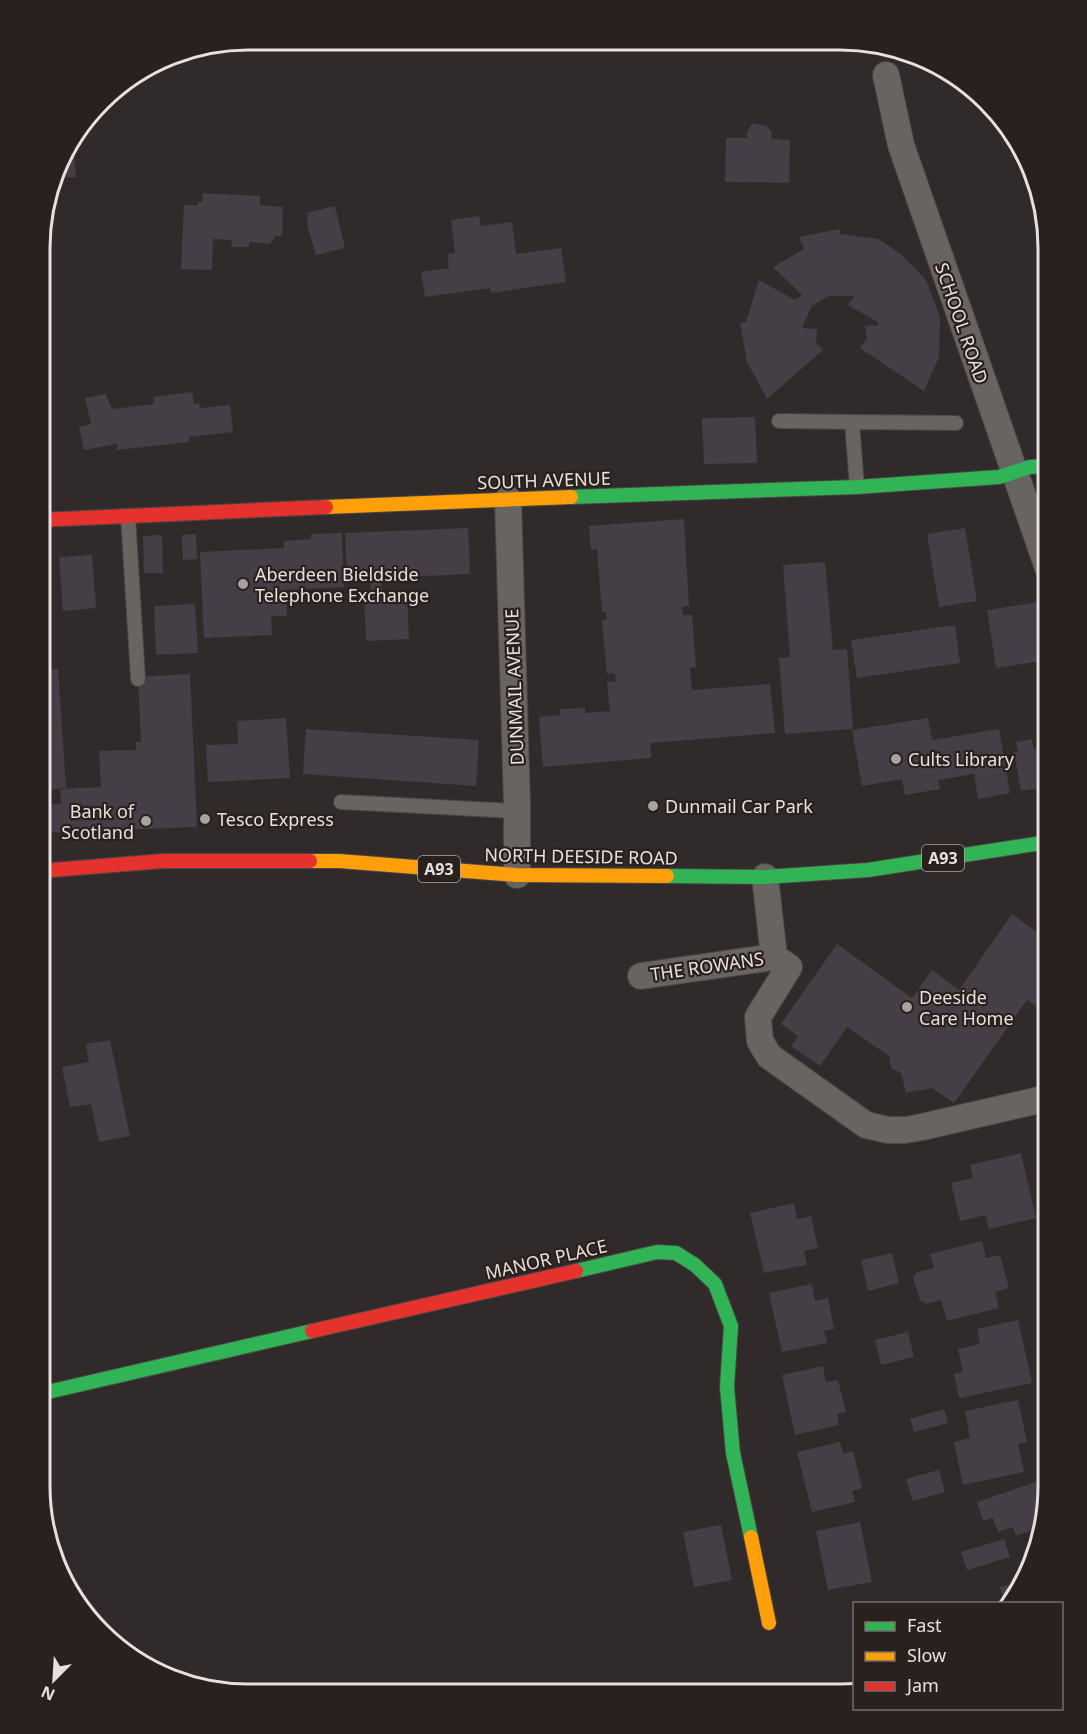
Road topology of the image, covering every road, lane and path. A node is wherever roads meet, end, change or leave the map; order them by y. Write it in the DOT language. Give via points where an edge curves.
graph roads {
  1 [pos="886,75"];
  2 [pos="779,421"];
  3 [pos="852,422"];
  4 [pos="956,423"];
  5 [pos="1038,467"];
  6 [pos="1015,472"];
  7 [pos="857,487"];
  8 [pos="508,499"];
  9 [pos="128,516"];
  10 [pos="50,520"];
  11 [pos="1038,538"];
  12 [pos="138,679"];
  13 [pos="341,802"];
  14 [pos="517,811"];
  15 [pos="1038,845"];
  16 [pos="50,871"];
  17 [pos="517,875"];
  18 [pos="765,877"];
  19 [pos="774,957"];
  20 [pos="640,976"];
  21 [pos="1037,1100"];
  22 [pos="50,1391"];
  23 [pos="769,1623"];
  1 -- 6 [label="street, SCHOOL ROAD" via="901,145"];
  2 -- 3 [label="lane"];
  3 -- 4 [label="lane"];
  3 -- 7 [label="lane"];
  5 -- 6 [label="street, SOUTH AVENUE"];
  6 -- 7 [label="street, SOUTH AVENUE" via="999,477"];
  6 -- 11 [label="street, SCHOOL ROAD"];
  7 -- 8 [label="street, SOUTH AVENUE"];
  8 -- 9 [label="street, SOUTH AVENUE"];
  8 -- 14 [label="street, DUNMAIL AVENUE"];
  9 -- 10 [label="street, SOUTH AVENUE"];
  9 -- 12 [label="lane"];
  13 -- 14 [label="lane"];
  14 -- 17 [label="street, DUNMAIL AVENUE"];
  15 -- 18 [label="street, NORTH DEESIDE ROAD / A93" via="868,870"];
  16 -- 17 [label="street, NORTH DEESIDE ROAD / A93" via="163,861 339,861"];
  17 -- 18 [label="street, NORTH DEESIDE ROAD / A93"];
  18 -- 19 [label="street"];
  19 -- 20 [label="street, THE ROWANS"];
  19 -- 21 [label="street" via="789,967 758,1017 760,1041 769,1056 866,1125 905,1130"];
  22 -- 23 [label="street, MANOR PLACE" via="657,1251 676,1253 716,1284 731,1326 727,1387 733,1453"];
}
